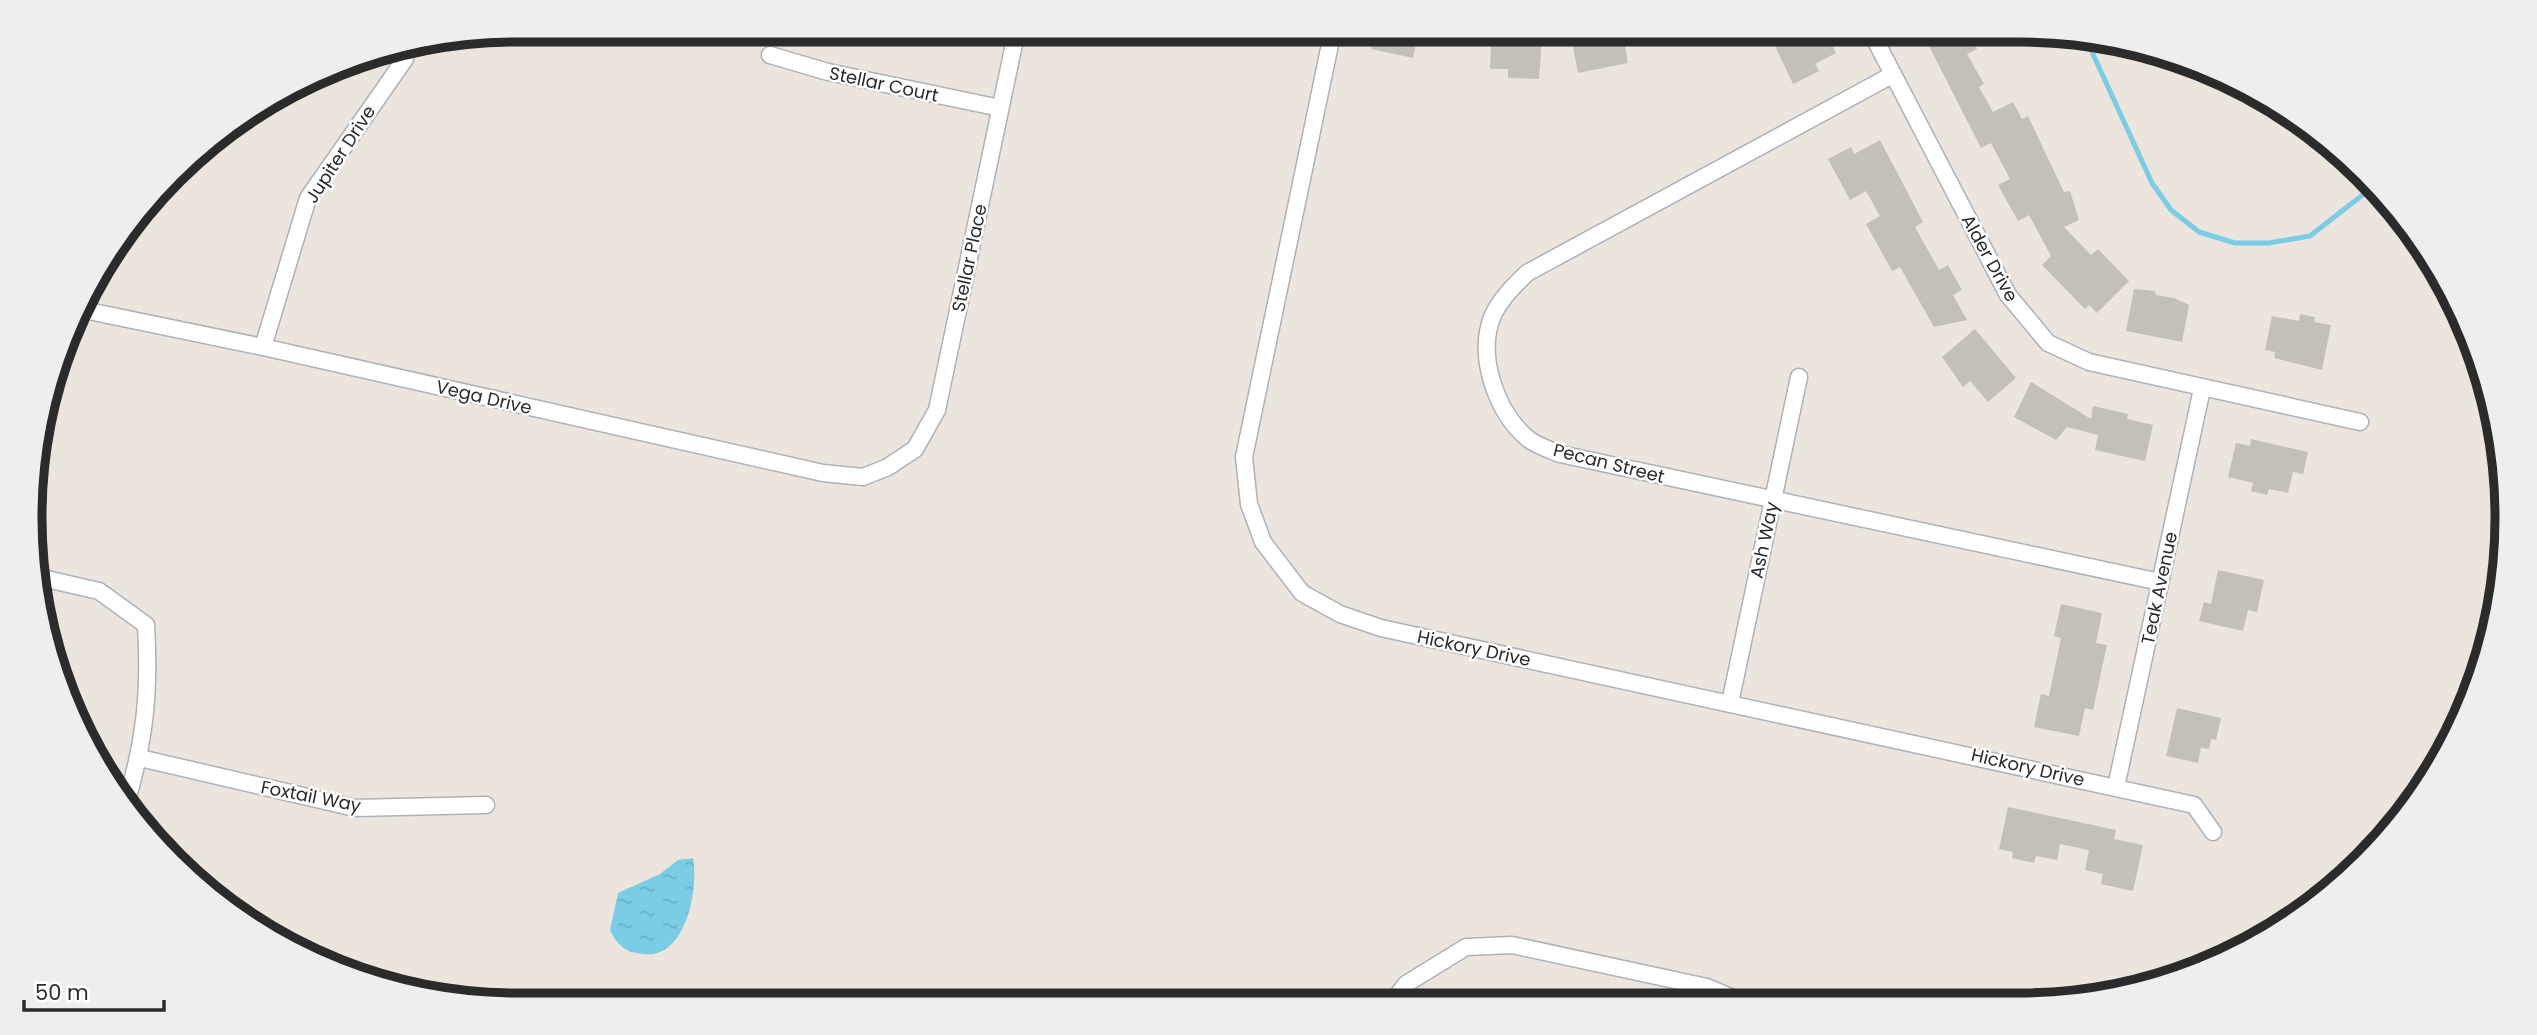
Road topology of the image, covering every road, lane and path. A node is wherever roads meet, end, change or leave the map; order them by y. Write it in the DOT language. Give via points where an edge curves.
graph roads {
  1 [pos="1014,42"];
  2 [pos="1330,42"];
  3 [pos="1876,42"];
  4 [pos="405,55"];
  5 [pos="770,55"];
  6 [pos="1892,75"];
  7 [pos="1000,107"];
  8 [pos="89,311"];
  9 [pos="263,347"];
  10 [pos="1798,377"];
  11 [pos="2202,389"];
  12 [pos="2360,422"];
  13 [pos="888,467"];
  14 [pos="1773,500"];
  15 [pos="46,579"];
  16 [pos="2160,582"];
  17 [pos="1731,703"];
  18 [pos="139,758"];
  19 [pos="2116,787"];
  20 [pos="129,792"];
  21 [pos="486,805"];
  22 [pos="2213,832"];
  23 [pos="1399,993"];
  24 [pos="1721,993"];
  1 -- 7 [label="street, Stellar Place"];
  2 -- 17 [label="street, Hickory Drive" via="1244,457 1249,503 1263,542 1302,593 1340,614 1381,628"];
  3 -- 6 [label="street, Alder Drive"];
  4 -- 9 [label="street, Jupiter Drive" via="308,198"];
  5 -- 7 [label="street, Stellar Court" via="828,72"];
  6 -- 11 [label="street, Alder Drive" via="2008,295 2048,343 2089,362"];
  6 -- 14 [label="street, Pecan Street" via="1527,273 1507,292 1492,316 1490,377 1509,419 1529,440 1560,454"];
  7 -- 13 [label="street, Stellar Place" via="937,410 915,449"];
  8 -- 9 [label="street, Vega Drive"];
  9 -- 13 [label="street, Vega Drive" via="823,473 863,477"];
  10 -- 14 [label="street, Ash Way"];
  11 -- 12 [label="street, Alder Drive"];
  11 -- 16 [label="street, Teak Avenue"];
  14 -- 16 [label="street, Pecan Street"];
  14 -- 17 [label="street, Ash Way"];
  15 -- 18 [label="street" via="99,591 146,625 149,684"];
  16 -- 19 [label="street, Teak Avenue"];
  17 -- 19 [label="street, Hickory Drive"];
  18 -- 20 [label="street"];
  18 -- 21 [label="street, Foxtail Way" via="355,808"];
  19 -- 22 [label="street, Hickory Drive" via="2194,804"];
  23 -- 24 [label="street" via="1406,984 1466,947 1512,945"];
}
